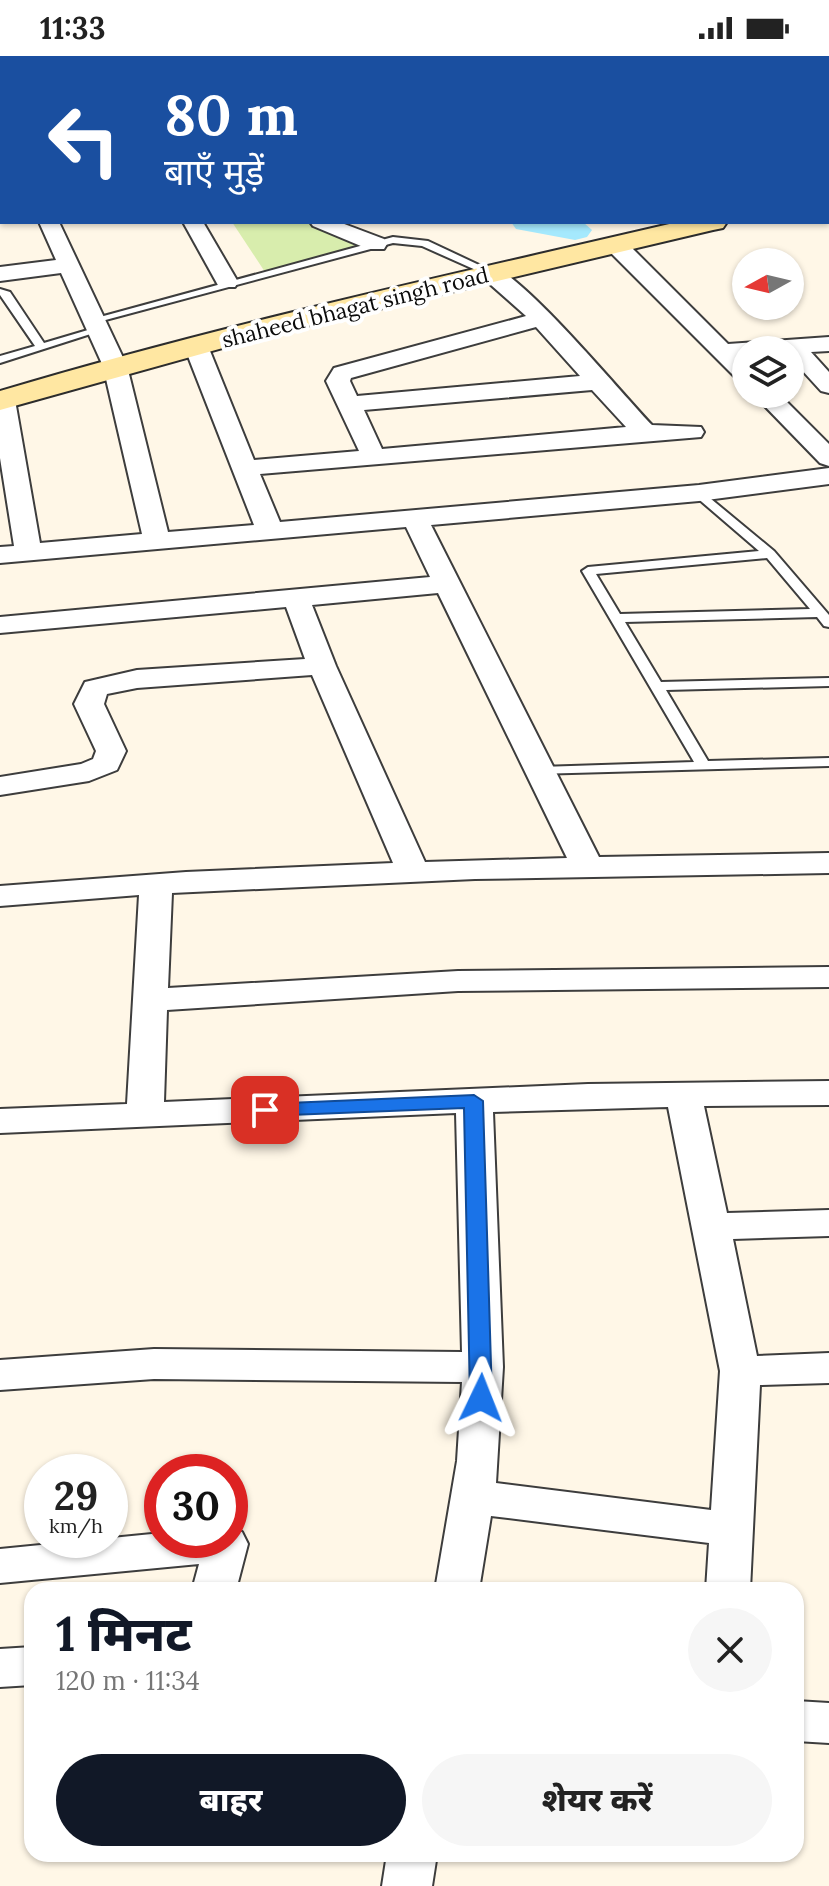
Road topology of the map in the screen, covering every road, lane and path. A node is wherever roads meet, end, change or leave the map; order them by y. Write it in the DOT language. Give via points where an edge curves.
graph roads {
  1 [pos="50,224"];
  2 [pos="194,224"];
  3 [pos="325,224"];
  4 [pos="705,224"];
  5 [pos="376,244"];
  6 [pos="623,244"];
  7 [pos="69,265"];
  8 [pos="491,273"];
  9 [pos="0,274"];
  10 [pos="227,282"];
  11 [pos="0,292"];
  12 [pos="541,319"];
  13 [pos="96,325"];
  14 [pos="829,344"];
  15 [pos="196,346"];
  16 [pos="804,346"];
  17 [pos="41,347"];
  18 [pos="732,348"];
  19 [pos="804,358"];
  20 [pos="0,360"];
  21 [pos="115,366"];
  22 [pos="597,382"];
  23 [pos="829,386"];
  24 [pos="2,401"];
  25 [pos="351,404"];
  26 [pos="779,408"];
  27 [pos="799,408"];
  28 [pos="692,432"];
  29 [pos="645,433"];
  30 [pos="829,437"];
  31 [pos="374,457"];
  32 [pos="829,458"];
  33 [pos="247,468"];
  34 [pos="829,476"];
  35 [pos="699,493"];
  36 [pos="415,519"];
  37 [pos="270,531"];
  38 [pos="157,542"];
  39 [pos="28,553"];
  40 [pos="770,554"];
  41 [pos="0,555"];
  42 [pos="448,584"];
  43 [pos="296,598"];
  44 [pos="616,618"];
  45 [pos="825,618"];
  46 [pos="0,625"];
  47 [pos="322,666"];
  48 [pos="829,682"];
  49 [pos="657,686"];
  50 [pos="829,762"];
  51 [pos="704,766"];
  52 [pos="540,771"];
  53 [pos="0,786"];
  54 [pos="829,863"];
  55 [pos="588,867"];
  56 [pos="413,871"];
  57 [pos="156,884"];
  58 [pos="0,896"];
  59 [pos="829,977"];
  60 [pos="151,1000"];
  61 [pos="829,1093"];
  62 [pos="684,1095"];
  63 [pos="474,1101"];
  64 [pos="145,1115"];
  65 [pos="0,1121"];
  66 [pos="829,1223"];
  67 [pos="710,1227"];
  68 [pos="483,1367"];
  69 [pos="829,1368"];
  70 [pos="740,1371"];
  71 [pos="0,1375"];
  72 [pos="472,1497"];
  73 [pos="731,1529"];
  74 [pos="0,1566"];
  75 [pos="216,1582"];
  76 [pos="458,1582"];
  77 [pos="728,1582"];
  78 [pos="24,1666"];
  79 [pos="0,1668"];
  80 [pos="804,1721"];
  81 [pos="829,1723"];
  82 [pos="411,1862"];
  83 [pos="407,1886"];
  1 -- 7 [label="street"];
  2 -- 10 [label="street"];
  3 -- 5 [label="street"];
  4 -- 6 [label="street, shaheed bhagat singh road"];
  5 -- 8 [label="lane" via="424,243"];
  5 -- 10 [label="lane"];
  6 -- 8 [label="street, shaheed bhagat singh road"];
  6 -- 18 [label="street"];
  7 -- 9 [label="street"];
  7 -- 13 [label="street"];
  8 -- 12 [label="street"];
  8 -- 15 [label="street, shaheed bhagat singh road"];
  10 -- 13 [label="lane"];
  11 -- 17 [label="lane"];
  12 -- 22 [label="street"];
  12 -- 25 [label="street" via="342,373 338,381"];
  13 -- 17 [label="lane"];
  13 -- 21 [label="street"];
  14 -- 16 [label="street"];
  15 -- 21 [label="street, shaheed bhagat singh road"];
  15 -- 33 [label="street"];
  17 -- 20 [label="lane"];
  19 -- 23 [label="street"];
  21 -- 24 [label="street, shaheed bhagat singh road"];
  21 -- 38 [label="street"];
  22 -- 25 [label="street"];
  22 -- 29 [label="street"];
  24 -- 39 [label="street"];
  25 -- 31 [label="street"];
  26 -- 32 [label="street"];
  27 -- 30 [label="street"];
  28 -- 29 [label="street"];
  29 -- 31 [label="street"];
  31 -- 33 [label="street"];
  33 -- 37 [label="street"];
  34 -- 35 [label="street"];
  35 -- 36 [label="street"];
  35 -- 40 [label="lane"];
  36 -- 37 [label="street"];
  36 -- 42 [label="street"];
  37 -- 38 [label="street"];
  38 -- 39 [label="street"];
  39 -- 41 [label="street"];
  40 -- 44 [label="lane" via="588,571"];
  40 -- 45 [label="lane"];
  42 -- 43 [label="street"];
  42 -- 52 [label="street"];
  43 -- 46 [label="street"];
  43 -- 47 [label="street"];
  44 -- 45 [label="lane"];
  44 -- 49 [label="lane"];
  47 -- 53 [label="street" via="137,679 95,688 89,704 111,751 106,764 89,772"];
  47 -- 56 [label="street"];
  48 -- 49 [label="lane"];
  49 -- 51 [label="lane"];
  50 -- 51 [label="lane"];
  51 -- 52 [label="lane"];
  52 -- 55 [label="street"];
  54 -- 55 [label="street"];
  55 -- 56 [label="street"];
  56 -- 57 [label="street"];
  57 -- 58 [label="street"];
  57 -- 60 [label="street"];
  59 -- 60 [label="street" via="458,981"];
  60 -- 64 [label="street"];
  61 -- 62 [label="street"];
  62 -- 63 [label="street"];
  62 -- 67 [label="street"];
  63 -- 64 [label="street"];
  63 -- 68 [label="street"];
  64 -- 65 [label="street"];
  66 -- 67 [label="street"];
  67 -- 70 [label="street"];
  68 -- 71 [label="street" via="154,1364"];
  68 -- 72 [label="street"];
  69 -- 70 [label="street"];
  70 -- 73 [label="street"];
  72 -- 73 [label="street"];
  72 -- 76 [label="street"];
  73 -- 77 [label="street"];
  74 -- 75 [label="street" via="226,1544"];
  78 -- 79 [label="street"];
  80 -- 81 [label="street"];
  82 -- 83 [label="street"];
}
